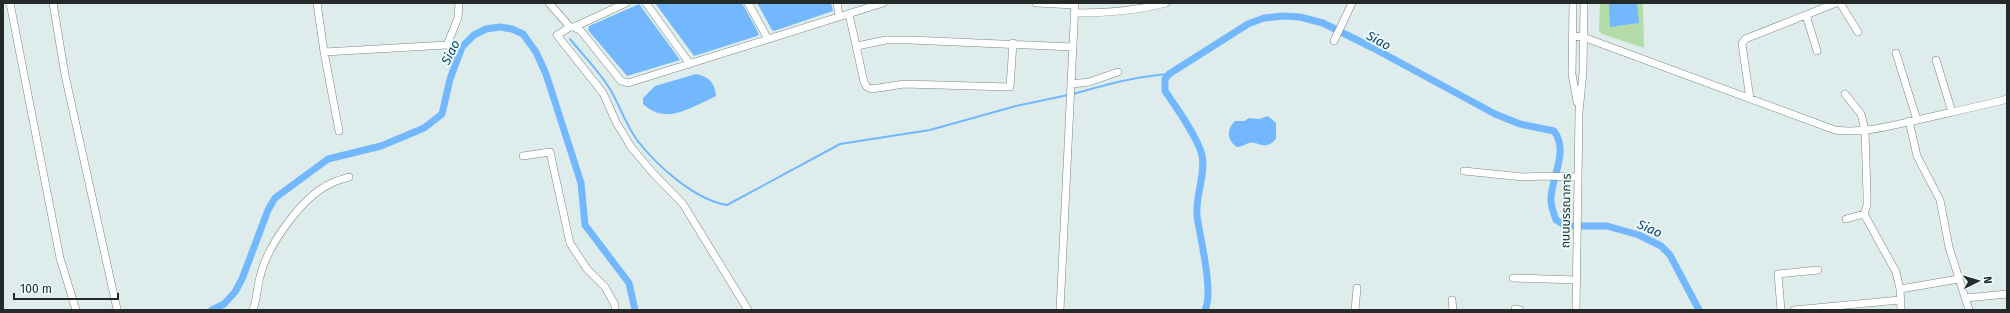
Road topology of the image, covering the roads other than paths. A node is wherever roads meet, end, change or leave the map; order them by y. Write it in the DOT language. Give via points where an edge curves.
graph roads {
  1 [pos="10,3"];
  2 [pos="53,3"];
  3 [pos="317,3"];
  4 [pos="459,3"];
  5 [pos="549,3"];
  6 [pos="626,3"];
  7 [pos="646,3"];
  8 [pos="748,3"];
  9 [pos="837,3"];
  10 [pos="883,3"];
  11 [pos="1036,3"];
  12 [pos="1166,3"];
  13 [pos="1352,3"];
  14 [pos="1573,3"];
  15 [pos="1584,3"];
  16 [pos="1836,3"];
  17 [pos="1840,3"];
  18 [pos="871,5"];
  19 [pos="1075,7"];
  20 [pos="849,14"];
  21 [pos="1806,15"];
  22 [pos="839,16"];
  23 [pos="567,29"];
  24 [pos="1858,32"];
  25 [pos="1573,36"];
  26 [pos="1584,37"];
  27 [pos="768,39"];
  28 [pos="1334,41"];
  29 [pos="1013,44"];
  30 [pos="857,46"];
  31 [pos="1073,48"];
  32 [pos="1817,51"];
  33 [pos="324,52"];
  34 [pos="1896,53"];
  35 [pos="1936,60"];
  36 [pos="690,64"];
  37 [pos="1118,72"];
  38 [pos="1071,87"];
  39 [pos="1845,94"];
  40 [pos="1750,99"];
  41 [pos="2007,99"];
  42 [pos="1579,112"];
  43 [pos="1952,112"];
  44 [pos="1917,120"];
  45 [pos="1909,121"];
  46 [pos="1864,130"];
  47 [pos="339,131"];
  48 [pos="524,156"];
  49 [pos="1464,170"];
  50 [pos="349,177"];
  51 [pos="1578,177"];
  52 [pos="1864,214"];
  53 [pos="1846,219"];
  54 [pos="1818,270"];
  55 [pos="1513,278"];
  56 [pos="1959,279"];
  57 [pos="1576,280"];
  58 [pos="1356,288"];
  59 [pos="1900,289"];
  60 [pos="2007,294"];
  61 [pos="1966,298"];
  62 [pos="1452,300"];
  63 [pos="1900,300"];
  64 [pos="117,309"];
  65 [pos="76,310"];
  66 [pos="253,310"];
  67 [pos="615,310"];
  68 [pos="748,310"];
  69 [pos="1060,310"];
  70 [pos="1355,310"];
  71 [pos="1453,310"];
  72 [pos="1515,310"];
  73 [pos="1520,310"];
  74 [pos="1576,310"];
  75 [pos="1781,310"];
  76 [pos="1794,310"];
  77 [pos="1901,310"];
  78 [pos="1968,310"];
  1 -- 65 [label="street" via="59,253"];
  2 -- 64 [label="street" via="65,75"];
  3 -- 33 [label="street"];
  4 -- 33 [label="street" via="458,18 447,45"];
  5 -- 23 [label="street"];
  6 -- 23 [label="street"];
  7 -- 36 [label="street"];
  8 -- 27 [label="street"];
  9 -- 22 [label="street"];
  10 -- 18 [label="street"];
  11 -- 19 [label="street"];
  12 -- 19 [label="street" via="1122,11"];
  13 -- 28 [label="street"];
  14 -- 25 [label="street, ถนนบรรณาการ"];
  15 -- 26 [label="street, ถนนบรรณาการ"];
  16 -- 21 [label="street"];
  17 -- 24 [label="street"];
  18 -- 20 [label="street"];
  19 -- 31 [label="street"];
  20 -- 22 [label="street"];
  20 -- 30 [label="street"];
  21 -- 32 [label="street"];
  21 -- 40 [label="street" via="1745,39 1742,44"];
  22 -- 27 [label="street"];
  23 -- 36 [label="street" via="586,36 624,82 632,82"];
  23 -- 68 [label="street" via="557,35 603,93 631,147 683,204"];
  25 -- 26 [label="street"];
  25 -- 42 [label="street, ถนนบรรณาการ" via="1572,74"];
  26 -- 40 [label="street"];
  26 -- 42 [label="street, ถนนบรรณาการ"];
  27 -- 36 [label="street"];
  29 -- 30 [label="street" via="886,40"];
  29 -- 30 [label="street" via="1011,85 1005,88 904,84 869,88 864,82"];
  29 -- 31 [label="street"];
  31 -- 38 [label="street"];
  33 -- 47 [label="street"];
  34 -- 44 [label="street"];
  35 -- 43 [label="street"];
  37 -- 38 [label="street"];
  38 -- 69 [label="street"];
  39 -- 46 [label="street" via="1861,114"];
  40 -- 46 [label="street" via="1829,129 1845,132"];
  41 -- 43 [label="street"];
  42 -- 51 [label="street, ถนนบรรณาการ"];
  43 -- 44 [label="street"];
  44 -- 45 [label="street"];
  45 -- 46 [label="street"];
  45 -- 56 [label="street" via="1917,156 1944,211 1947,241"];
  46 -- 52 [label="street" via="1867,200"];
  48 -- 67 [label="street" via="550,152 570,243 587,269 605,287 615,304"];
  49 -- 51 [label="street" via="1523,177"];
  50 -- 66 [label="street" via="331,183 293,215 267,257"];
  51 -- 57 [label="street, ถนนบรรณาการ"];
  52 -- 53 [label="street"];
  52 -- 59 [label="street" via="1894,266"];
  54 -- 75 [label="street" via="1778,274"];
  55 -- 57 [label="street"];
  56 -- 59 [label="street"];
  56 -- 61 [label="street"];
  57 -- 74 [label="street, ถนนบรรณาการ"];
  58 -- 70 [label="street"];
  59 -- 63 [label="street"];
  60 -- 61 [label="street"];
  61 -- 78 [label="street"];
  62 -- 71 [label="street"];
  63 -- 76 [label="street"];
  63 -- 77 [label="street"];
  72 -- 73 [label="street"];
}
